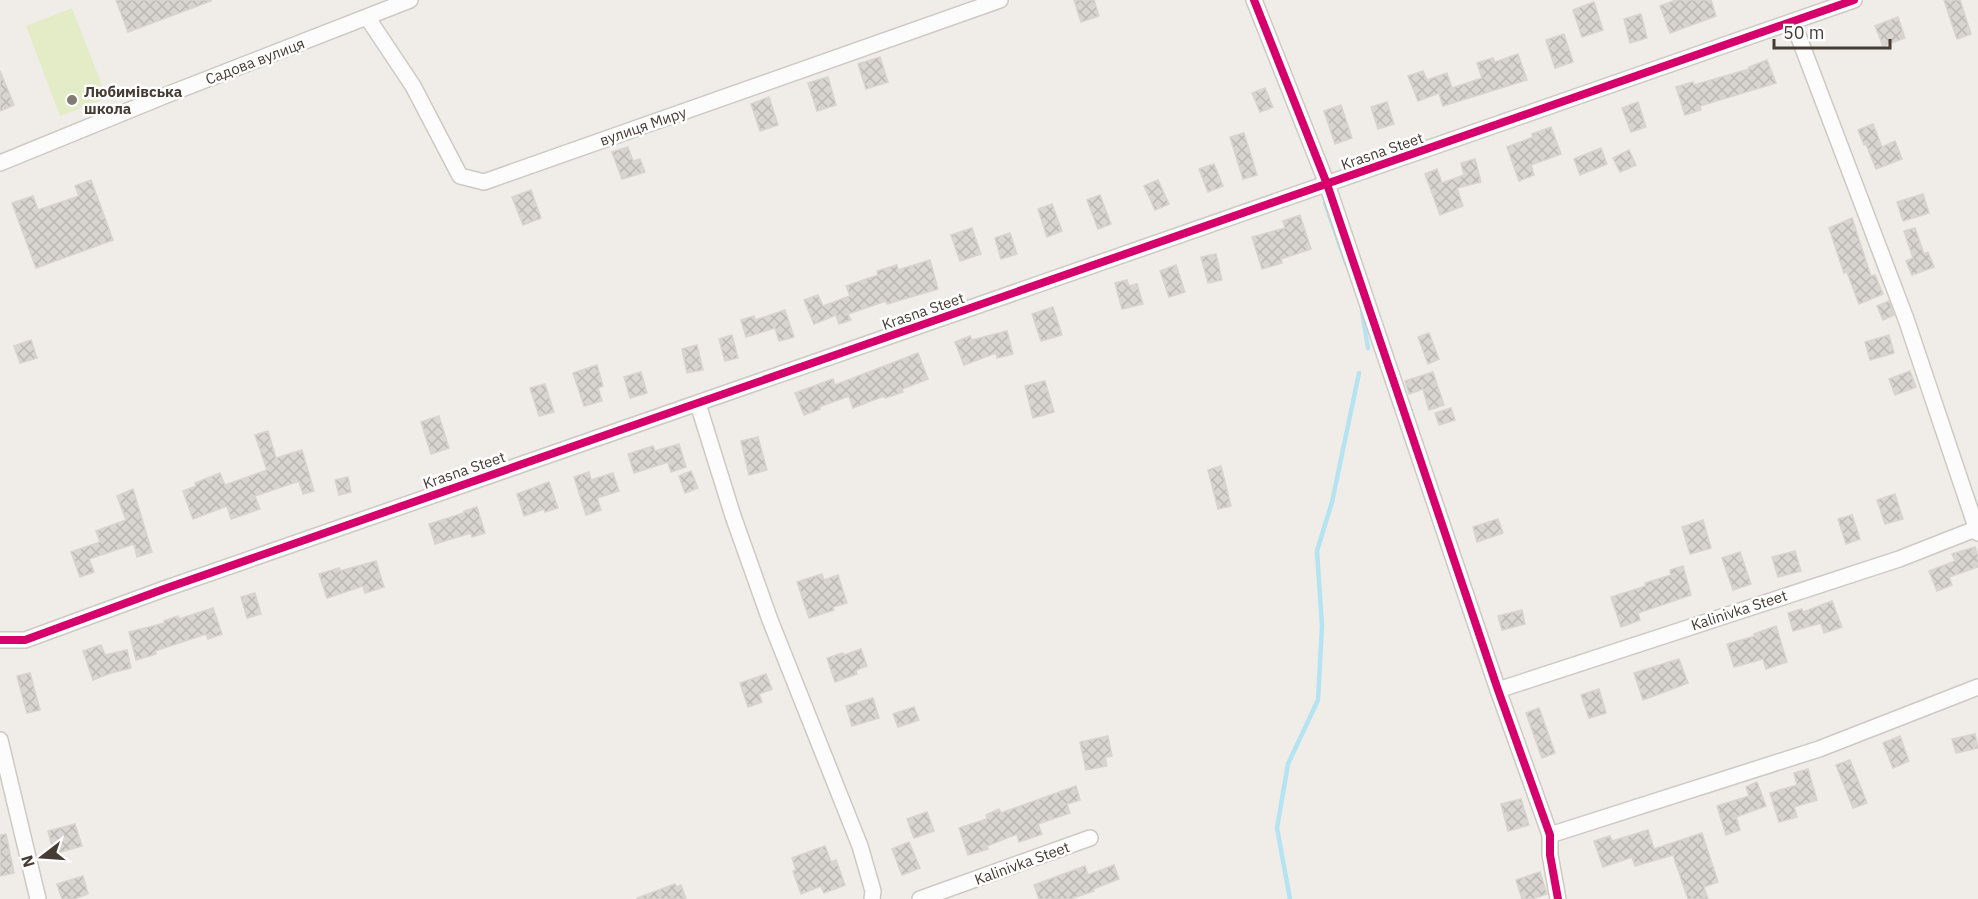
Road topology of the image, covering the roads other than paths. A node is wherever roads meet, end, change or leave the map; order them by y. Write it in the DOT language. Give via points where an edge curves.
graph roads {
  1 [pos="410,0"];
  2 [pos="1000,0"];
  3 [pos="1254,0"];
  4 [pos="1854,0"];
  5 [pos="367,17"];
  6 [pos="1793,22"];
  7 [pos="0,163"];
  8 [pos="1327,184"];
  9 [pos="698,404"];
  10 [pos="1978,530"];
  11 [pos="0,640"];
  12 [pos="1978,687"];
  13 [pos="1498,690"];
  14 [pos="0,740"];
  15 [pos="1550,835"];
  16 [pos="1090,838"];
  17 [pos="38,899"];
  18 [pos="872,899"];
  19 [pos="920,899"];
  20 [pos="1558,899"];
  1 -- 5 [label="street, Садова вулиця"];
  2 -- 5 [label="street, вулиця Миру" via="484,182 460,176 413,86"];
  3 -- 8 [label="street"];
  4 -- 6 [label="street, Krasna Steet"];
  5 -- 7 [label="street, Садова вулиця"];
  6 -- 8 [label="street, Krasna Steet"];
  6 -- 10 [label="street" via="1906,319"];
  8 -- 9 [label="street, Krasna Steet"];
  8 -- 13 [label="street"];
  9 -- 11 [label="street, Krasna Steet" via="25,640"];
  9 -- 18 [label="street" via="770,620 860,846"];
  10 -- 13 [label="street, Kalinivka Steet"];
  12 -- 15 [label="street" via="1819,749"];
  13 -- 15 [label="street"];
  14 -- 17 [label="street"];
  15 -- 20 [label="street"];
  16 -- 19 [label="street, Kalinivka Steet"];
}
